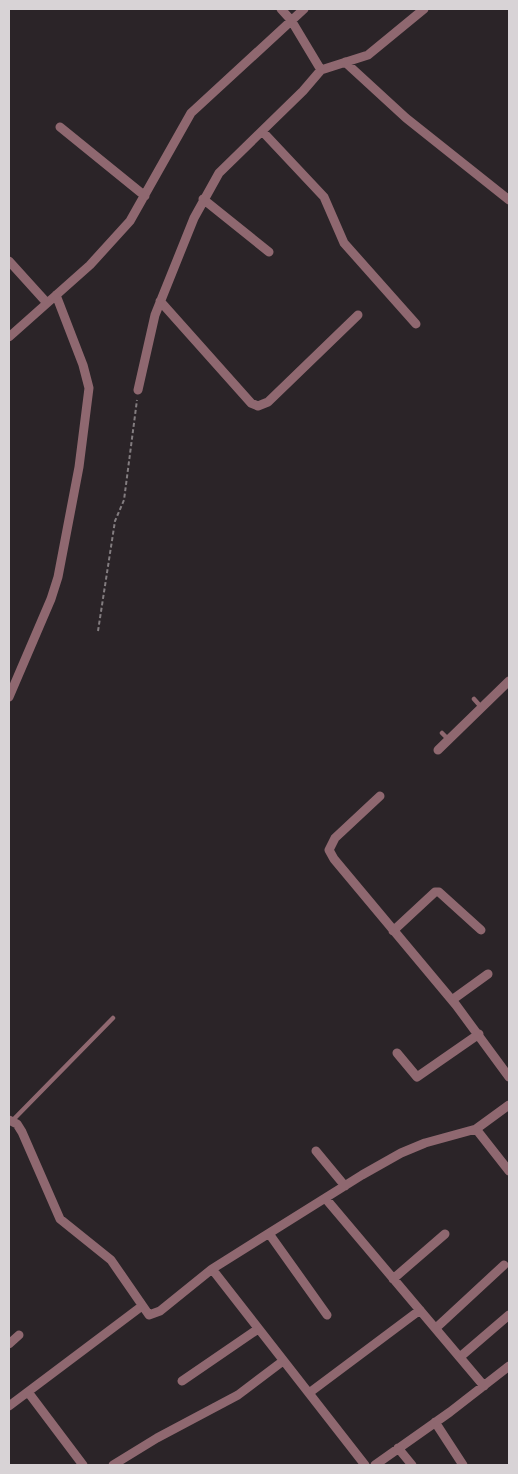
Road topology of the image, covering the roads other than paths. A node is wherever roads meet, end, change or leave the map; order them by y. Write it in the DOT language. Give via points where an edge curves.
graph roads {
  1 [pos="280,9"];
  2 [pos="304,9"];
  3 [pos="424,9"];
  4 [pos="291,20"];
  5 [pos="345,62"];
  6 [pos="320,70"];
  7 [pos="60,127"];
  8 [pos="262,131"];
  9 [pos="145,196"];
  10 [pos="203,199"];
  11 [pos="509,200"];
  12 [pos="269,252"];
  13 [pos="9,261"];
  14 [pos="56,295"];
  15 [pos="160,300"];
  16 [pos="47,303"];
  17 [pos="358,315"];
  18 [pos="416,324"];
  19 [pos="9,337"];
  20 [pos="138,390"];
  21 [pos="509,681"];
  22 [pos="9,697"];
  23 [pos="474,699"];
  24 [pos="482,708"];
  25 [pos="442,733"];
  26 [pos="449,740"];
  27 [pos="438,750"];
  28 [pos="380,796"];
  29 [pos="481,930"];
  30 [pos="393,931"];
  31 [pos="488,974"];
  32 [pos="452,1000"];
  33 [pos="113,1018"];
  34 [pos="479,1034"];
  35 [pos="396,1053"];
  36 [pos="509,1077"];
  37 [pos="509,1105"];
  38 [pos="11,1121"];
  39 [pos="476,1129"];
  40 [pos="316,1151"];
  41 [pos="509,1172"];
  42 [pos="345,1186"];
  43 [pos="326,1199"];
  44 [pos="445,1234"];
  45 [pos="270,1235"];
  46 [pos="504,1266"];
  47 [pos="212,1269"];
  48 [pos="393,1278"];
  49 [pos="142,1306"];
  50 [pos="420,1310"];
  51 [pos="327,1315"];
  52 [pos="509,1315"];
  53 [pos="436,1328"];
  54 [pos="258,1329"];
  55 [pos="20,1335"];
  56 [pos="9,1344"];
  57 [pos="460,1357"];
  58 [pos="283,1362"];
  59 [pos="509,1366"];
  60 [pos="182,1381"];
  61 [pos="484,1386"];
  62 [pos="28,1392"];
  63 [pos="309,1393"];
  64 [pos="9,1406"];
  65 [pos="435,1422"];
  66 [pos="398,1448"];
  67 [pos="83,1465"];
  68 [pos="113,1465"];
  69 [pos="365,1465"];
  70 [pos="375,1465"];
  71 [pos="412,1465"];
  72 [pos="463,1465"];
  1 -- 4 [label="street"];
  2 -- 4 [label="street"];
  3 -- 5 [label="street" via="368,55"];
  4 -- 6 [label="street"];
  4 -- 9 [label="street" via="191,113"];
  5 -- 6 [label="street"];
  5 -- 11 [label="street" via="406,118"];
  6 -- 8 [label="street"];
  7 -- 9 [label="street"];
  8 -- 10 [label="street" via="219,173"];
  8 -- 18 [label="street" via="324,197 344,243"];
  9 -- 14 [label="street" via="118,236"];
  10 -- 12 [label="street"];
  10 -- 15 [label="street"];
  13 -- 16 [label="street"];
  14 -- 16 [label="street"];
  14 -- 22 [label="street" via="89,388 82,450 58,577 44,621"];
  15 -- 17 [label="street" via="251,403 258,406 268,402"];
  15 -- 20 [label="street"];
  16 -- 19 [label="street"];
  21 -- 24 [label="street"];
  23 -- 24 [label="lane"];
  24 -- 26 [label="street"];
  25 -- 26 [label="lane"];
  26 -- 27 [label="street"];
  28 -- 30 [label="street" via="335,838 329,850"];
  29 -- 30 [label="street" via="436,892"];
  30 -- 32 [label="street"];
  31 -- 32 [label="street"];
  32 -- 34 [label="street"];
  33 -- 38 [label="lane"];
  34 -- 35 [label="street" via="417,1077"];
  34 -- 36 [label="street"];
  37 -- 39 [label="street"];
  38 -- 49 [label="street" via="22,1132 60,1219 111,1260"];
  39 -- 41 [label="street"];
  39 -- 42 [label="street" via="401,1153"];
  40 -- 42 [label="street"];
  42 -- 43 [label="street"];
  43 -- 45 [label="street"];
  43 -- 48 [label="street"];
  44 -- 48 [label="street"];
  45 -- 47 [label="street"];
  45 -- 51 [label="street"];
  46 -- 53 [label="street"];
  47 -- 49 [label="street" via="160,1311 149,1315"];
  47 -- 54 [label="street"];
  48 -- 50 [label="street"];
  49 -- 62 [label="street"];
  50 -- 53 [label="street"];
  50 -- 63 [label="street"];
  52 -- 57 [label="street"];
  53 -- 57 [label="street"];
  54 -- 58 [label="street"];
  54 -- 60 [label="street"];
  55 -- 56 [label="street"];
  57 -- 61 [label="street"];
  58 -- 63 [label="street"];
  58 -- 68 [label="street" via="238,1395"];
  59 -- 61 [label="street"];
  61 -- 65 [label="street"];
  62 -- 64 [label="street"];
  62 -- 67 [label="street"];
  63 -- 69 [label="street"];
  65 -- 66 [label="street"];
  65 -- 72 [label="street"];
  66 -- 70 [label="street"];
  66 -- 71 [label="street"];
}
